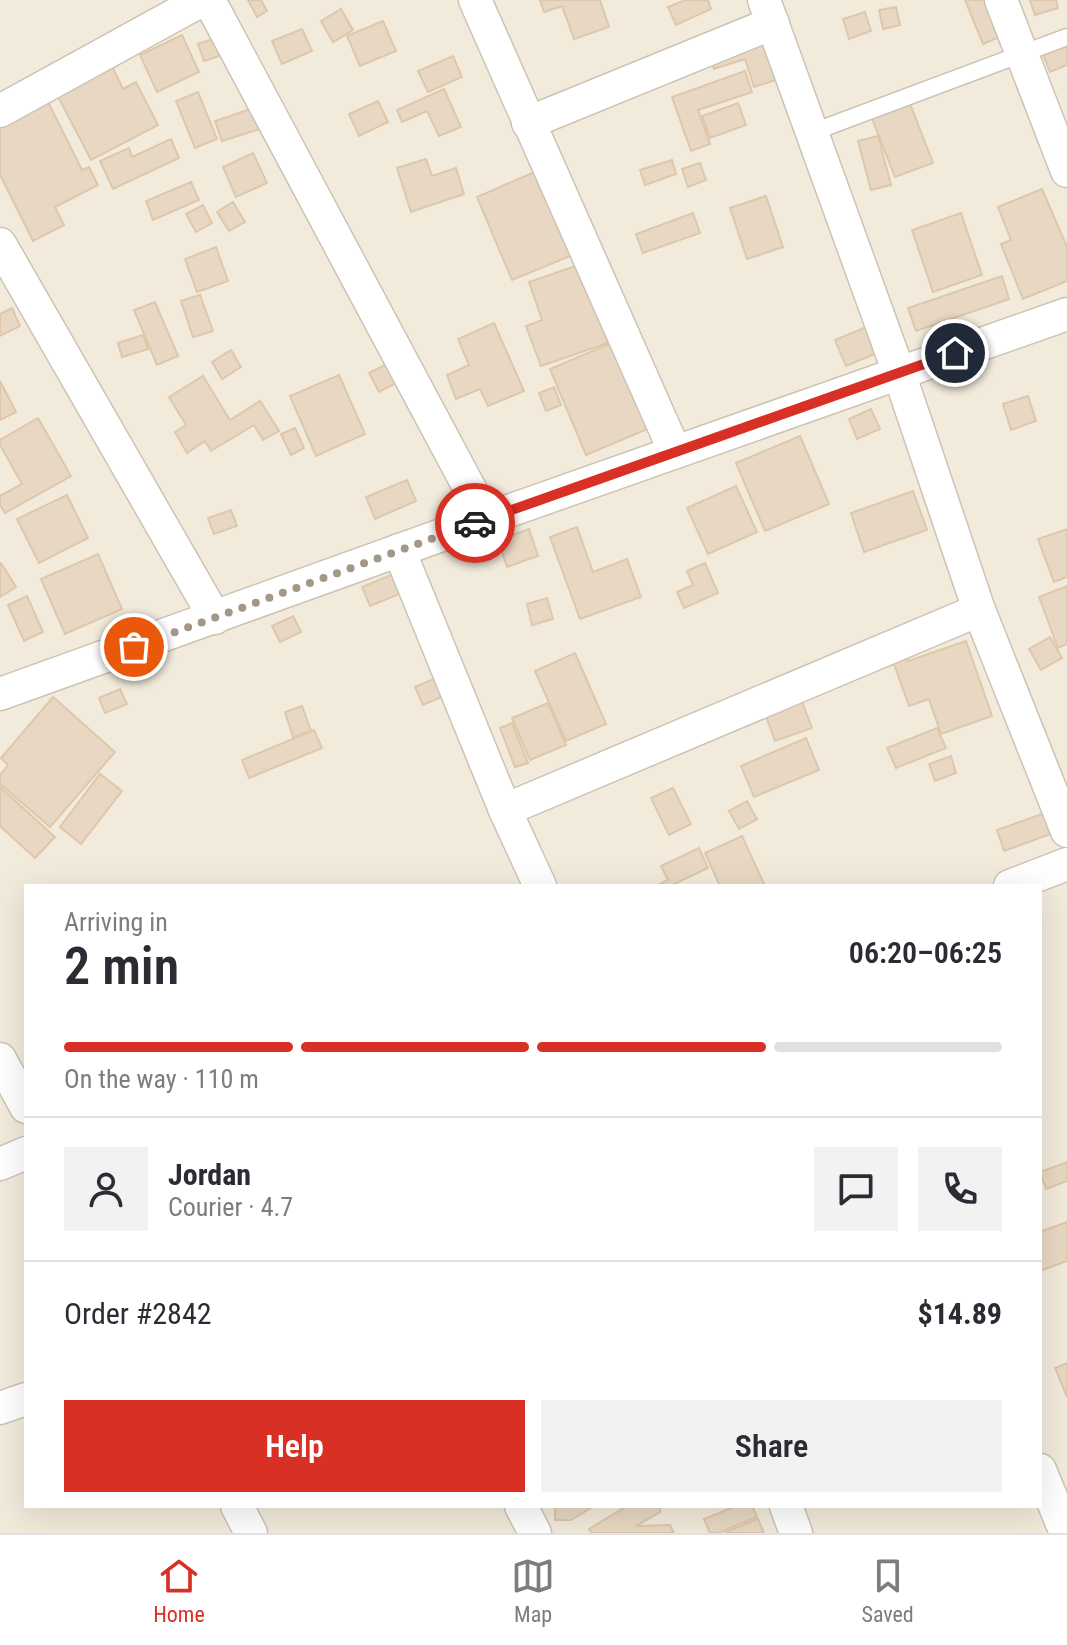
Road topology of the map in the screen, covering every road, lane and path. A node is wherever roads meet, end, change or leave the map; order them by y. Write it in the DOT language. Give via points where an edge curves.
graph roads {
  1 [pos="202,0"];
  2 [pos="209,0"];
  3 [pos="475,0"];
  4 [pos="1001,0"];
  5 [pos="768,11"];
  6 [pos="1067,37"];
  7 [pos="1021,54"];
  8 [pos="0,111"];
  9 [pos="528,123"];
  10 [pos="813,132"];
  11 [pos="1067,171"];
  12 [pos="0,244"];
  13 [pos="13,297"];
  14 [pos="1067,314"];
  15 [pos="899,373"];
  16 [pos="675,452"];
  17 [pos="486,519"];
  18 [pos="399,550"];
  19 [pos="979,610"];
  20 [pos="215,618"];
  21 [pos="0,694"];
  22 [pos="505,810"];
  23 [pos="1067,831"];
  24 [pos="1067,864"];
  25 [pos="539,884"];
  26 [pos="1015,884"];
  27 [pos="0,1059"];
  28 [pos="24,1103"];
  29 [pos="24,1154"];
  30 [pos="0,1164"];
  31 [pos="24,1400"];
  32 [pos="0,1408"];
  33 [pos="1042,1475"];
  34 [pos="238,1508"];
  35 [pos="522,1508"];
  36 [pos="787,1508"];
  37 [pos="251,1533"];
  38 [pos="535,1533"];
  39 [pos="796,1533"];
  40 [pos="1066,1533"];
  1 -- 8 [label="street"];
  2 -- 17 [label="street"];
  3 -- 9 [label="street"];
  4 -- 7 [label="street"];
  5 -- 9 [label="street"];
  5 -- 10 [label="street"];
  6 -- 7 [label="lane"];
  7 -- 10 [label="lane"];
  7 -- 11 [label="street"];
  9 -- 16 [label="street"];
  10 -- 15 [label="street"];
  12 -- 13 [label="street"];
  13 -- 20 [label="street"];
  14 -- 15 [label="street"];
  15 -- 16 [label="street"];
  15 -- 19 [label="street"];
  16 -- 17 [label="street"];
  17 -- 18 [label="street"];
  18 -- 20 [label="street"];
  18 -- 22 [label="street"];
  19 -- 22 [label="street"];
  19 -- 23 [label="street"];
  20 -- 21 [label="street"];
  22 -- 25 [label="street"];
  24 -- 26 [label="street"];
  27 -- 28 [label="street"];
  29 -- 30 [label="street"];
  31 -- 32 [label="street"];
  33 -- 40 [label="street"];
  34 -- 37 [label="street"];
  35 -- 38 [label="street"];
  36 -- 39 [label="street"];
}
